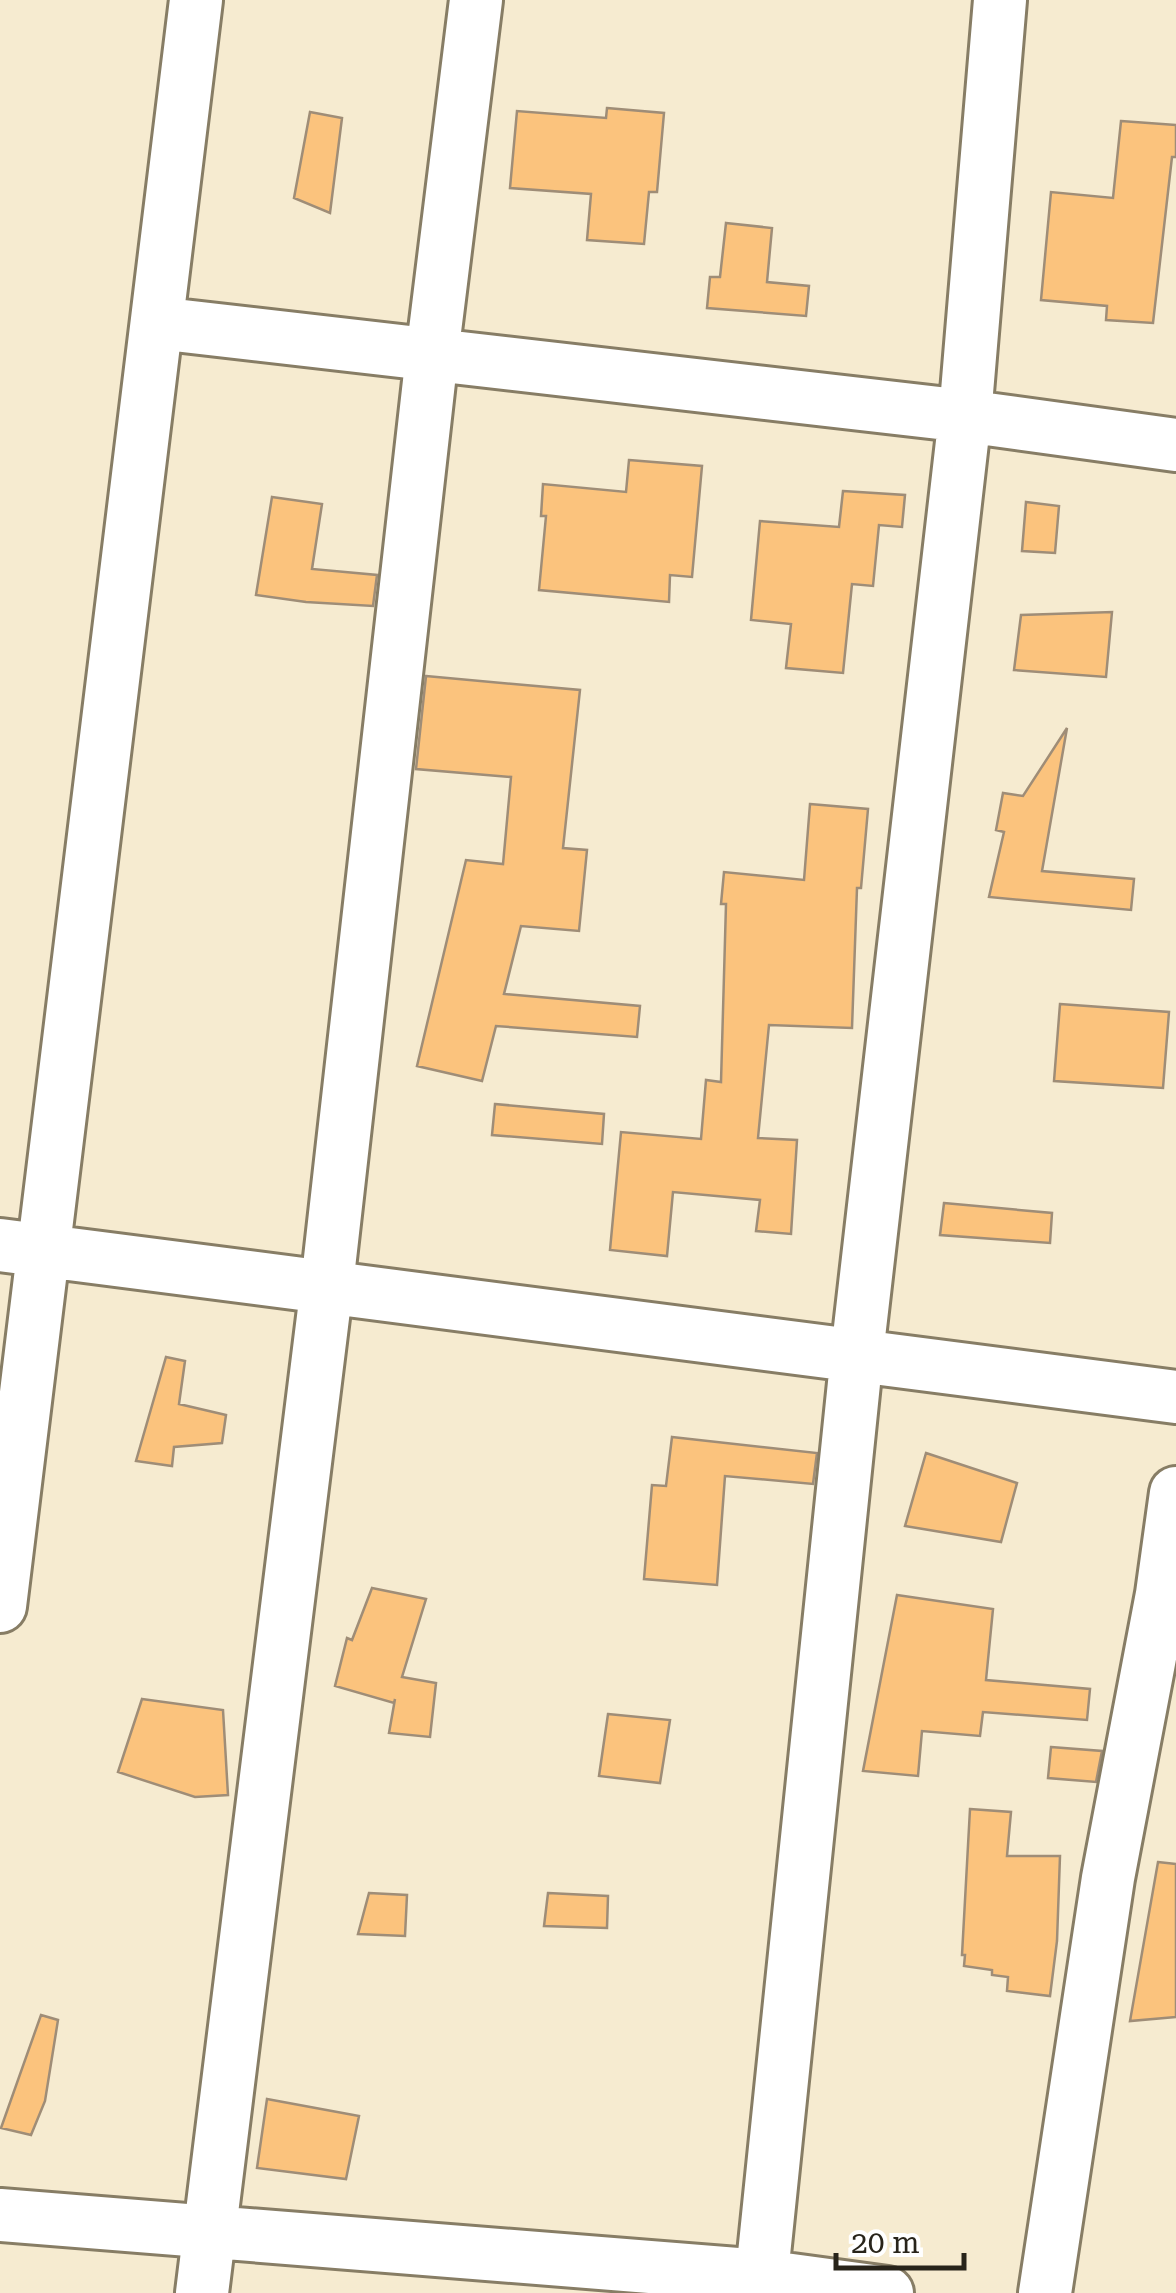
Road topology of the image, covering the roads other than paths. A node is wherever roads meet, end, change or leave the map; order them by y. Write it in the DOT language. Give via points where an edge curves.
graph roads {
  1 [pos="196,0"];
  2 [pos="476,0"];
  3 [pos="1000,0"];
  4 [pos="157,323"];
  5 [pos="432,355"];
  6 [pos="965,416"];
  7 [pos="1176,445"];
  8 [pos="21,1248"];
  9 [pos="326,1285"];
  10 [pos="857,1354"];
  11 [pos="1176,1397"];
  12 [pos="1176,1493"];
  13 [pos="0,1606"];
  14 [pos="0,2215"];
  15 [pos="208,2232"];
  16 [pos="761,2285"];
  17 [pos="202,2293"];
  18 [pos="887,2293"];
  19 [pos="1046,2293"];
  1 -- 4 [label="street"];
  2 -- 5 [label="street"];
  3 -- 6 [label="street"];
  4 -- 5 [label="street"];
  4 -- 8 [label="street"];
  5 -- 6 [label="street"];
  5 -- 9 [label="street"];
  6 -- 7 [label="street"];
  6 -- 10 [label="street"];
  8 -- 9 [label="street"];
  8 -- 13 [label="street"];
  9 -- 10 [label="street"];
  9 -- 15 [label="street"];
  10 -- 11 [label="street"];
  10 -- 16 [label="street"];
  12 -- 19 [label="street" via="1108,1878"];
  14 -- 15 [label="street"];
  15 -- 16 [label="street"];
  15 -- 17 [label="street"];
  16 -- 18 [label="street"];
}
